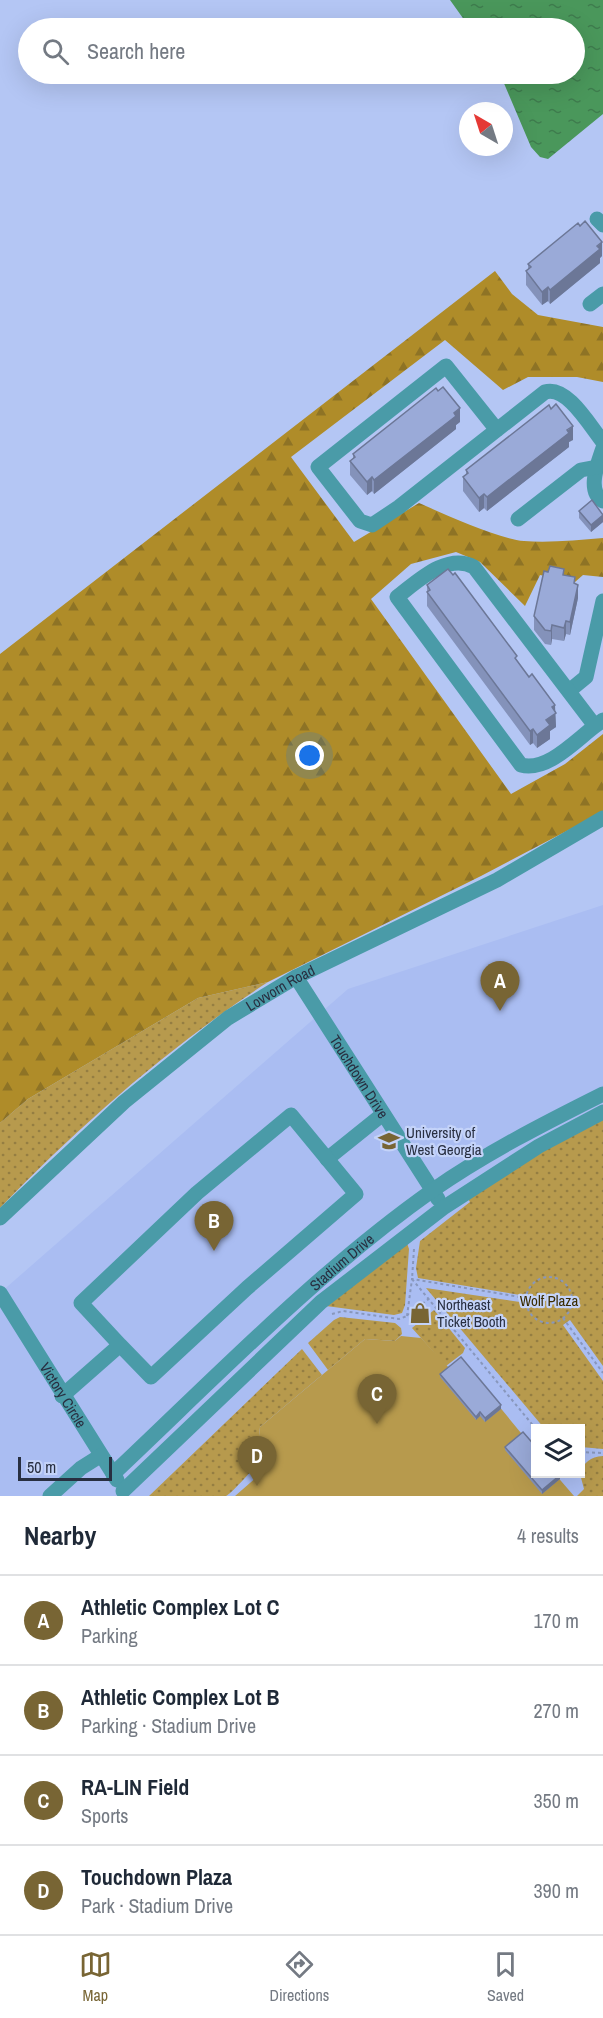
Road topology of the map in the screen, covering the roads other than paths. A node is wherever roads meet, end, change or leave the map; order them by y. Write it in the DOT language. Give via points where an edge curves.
graph roads {
  1 [pos="603,294"];
  2 [pos="590,304"];
  3 [pos="497,430"];
  4 [pos="603,442"];
  5 [pos="603,448"];
  6 [pos="597,467"];
  7 [pos="603,501"];
  8 [pos="518,519"];
  9 [pos="603,601"];
  10 [pos="569,691"];
  11 [pos="599,723"];
  12 [pos="603,818"];
  13 [pos="296,976"];
  14 [pos="603,1094"];
  15 [pos="603,1112"];
  16 [pos="383,1114"];
  17 [pos="327,1159"];
  18 [pos="433,1190"];
  19 [pos="443,1208"];
  20 [pos="0,1218"];
  21 [pos="0,1293"];
  22 [pos="120,1345"];
  23 [pos="62,1396"];
  24 [pos="100,1456"];
  25 [pos="112,1474"];
  26 [pos="124,1494"];
  27 [pos="50,1496"];
  1 -- 2 [label="street"];
  3 -- 3 [label="street" via="372,525 360,521 318,467 446,366"];
  3 -- 4 [label="street" via="551,390 564,394"];
  5 -- 6 [label="street"];
  6 -- 7 [label="street" via="594,488"];
  6 -- 8 [label="street" via="581,470"];
  9 -- 10 [label="street" via="586,677"];
  10 -- 11 [label="street"];
  10 -- 11 [label="street" via="474,567 450,564 431,571 397,597 520,765 544,764"];
  12 -- 13 [label="street, Lovvorn Road" via="497,880"];
  13 -- 16 [label="street, Touchdown Drive"];
  13 -- 20 [label="street, Lovvorn Road" via="189,1047"];
  14 -- 18 [label="street, Stadium Drive" via="530,1131"];
  15 -- 19 [label="street, Stadium Drive" via="539,1146"];
  16 -- 17 [label="street"];
  16 -- 18 [label="street, Touchdown Drive"];
  17 -- 22 [label="street" via="356,1194 152,1377"];
  17 -- 22 [label="street" via="291,1115 196,1193 81,1303"];
  18 -- 19 [label="street, Touchdown Drive"];
  18 -- 25 [label="street, Stadium Drive" via="310,1290"];
  19 -- 26 [label="street, Stadium Drive" via="321,1302"];
  21 -- 23 [label="street, Victory Circle"];
  22 -- 23 [label="street"];
  23 -- 24 [label="street, Victory Circle"];
  24 -- 25 [label="street, Victory Circle"];
  24 -- 27 [label="street" via="81,1467"];
  25 -- 26 [label="street, Victory Circle"];
}
